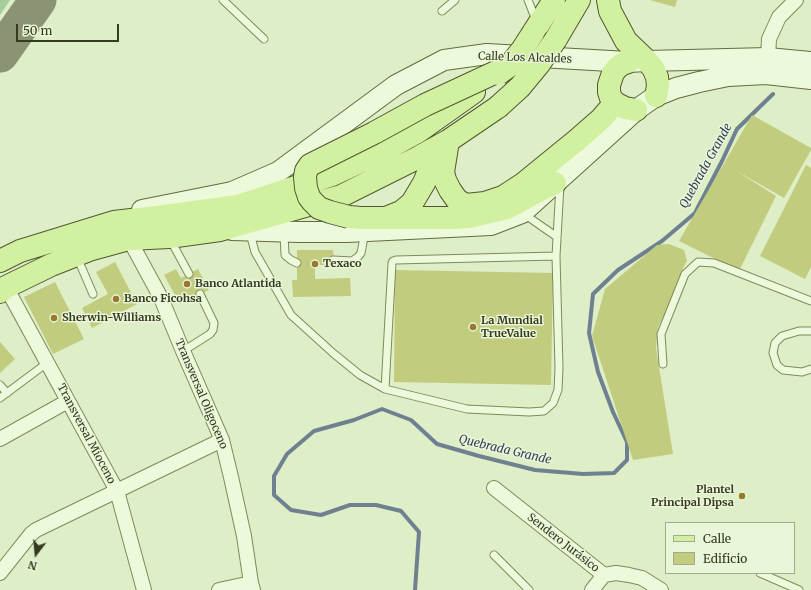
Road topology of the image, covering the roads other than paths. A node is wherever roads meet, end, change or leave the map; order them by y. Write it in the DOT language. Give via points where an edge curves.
graph roads {
  1 [pos="223,0"];
  2 [pos="455,0"];
  3 [pos="528,0"];
  4 [pos="554,0"];
  5 [pos="579,0"];
  6 [pos="608,0"];
  7 [pos="796,0"];
  8 [pos="442,11"];
  9 [pos="535,29"];
  10 [pos="264,40"];
  11 [pos="768,58"];
  12 [pos="637,61"];
  13 [pos="811,62"];
  14 [pos="509,66"];
  15 [pos="811,78"];
  16 [pos="656,96"];
  17 [pos="615,103"];
  18 [pos="636,110"];
  19 [pos="443,143"];
  20 [pos="558,171"];
  21 [pos="522,213"];
  22 [pos="385,218"];
  23 [pos="114,222"];
  24 [pos="357,224"];
  25 [pos="220,230"];
  26 [pos="249,230"];
  27 [pos="284,232"];
  28 [pos="169,237"];
  29 [pos="557,237"];
  30 [pos="128,239"];
  31 [pos="77,255"];
  32 [pos="556,256"];
  33 [pos="334,260"];
  34 [pos="0,261"];
  35 [pos="297,263"];
  36 [pos="189,274"];
  37 [pos="3,289"];
  38 [pos="93,294"];
  39 [pos="200,294"];
  40 [pos="811,301"];
  41 [pos="811,331"];
  42 [pos="183,351"];
  43 [pos="47,363"];
  44 [pos="663,364"];
  45 [pos="811,369"];
  46 [pos="0,385"];
  47 [pos="385,389"];
  48 [pos="7,393"];
  49 [pos="0,398"];
  50 [pos="68,401"];
  51 [pos="0,439"];
  52 [pos="222,440"];
  53 [pos="494,488"];
  54 [pos="116,491"];
  55 [pos="494,555"];
  56 [pos="0,573"];
  57 [pos="762,574"];
  58 [pos="604,575"];
  59 [pos="252,586"];
  60 [pos="144,590"];
  61 [pos="218,590"];
  62 [pos="529,590"];
  63 [pos="592,590"];
  64 [pos="660,590"];
  65 [pos="799,590"];
  1 -- 10 [label="lane"];
  2 -- 8 [label="lane"];
  3 -- 9 [label="lane"];
  4 -- 9 [label="main road"];
  5 -- 19 [label="main road, bridge" via="556,39 520,87 498,107"];
  6 -- 12 [label="main road" via="610,12"];
  7 -- 11 [label="street" via="778,17 769,39"];
  9 -- 14 [label="main road, bridge"];
  11 -- 12 [label="main road, Calle Los Alcaldes"];
  11 -- 13 [label="main road, Calle Los Alcaldes"];
  12 -- 16 [label="main road" via="653,68 658,86"];
  12 -- 17 [label="main road" via="617,68 613,73 609,92"];
  12 -- 23 [label="main road, Calle Los Alcaldes" via="487,54 444,60 396,86 278,172 232,192 144,209"];
  14 -- 23 [label="main road, bridge" via="419,131 332,175 238,206"];
  14 -- 24 [label="main road, bridge" via="425,105 310,165 305,177 306,188 312,202 319,208"];
  15 -- 16 [label="main road" via="766,74 728,76 684,86"];
  16 -- 18 [label="main road"];
  17 -- 18 [label="main road"];
  17 -- 20 [label="main road"];
  18 -- 20 [label="main road"];
  19 -- 20 [label="main road" via="443,172 450,190 457,200 466,205 485,203 503,197 523,184"];
  19 -- 22 [label="main road" via="412,203 401,212"];
  19 -- 25 [label="main road" via="340,196"];
  20 -- 21 [label="main road"];
  20 -- 22 [label="main road" via="542,189 507,208 469,217"];
  20 -- 29 [label="lane"];
  21 -- 24 [label="main road" via="491,225"];
  21 -- 29 [label="lane"];
  22 -- 24 [label="main road" via="361,218"];
  23 -- 34 [label="main road" via="20,251"];
  24 -- 27 [label="main road" via="347,232"];
  24 -- 33 [label="lane" via="361,253 352,261"];
  25 -- 26 [label="main road"];
  25 -- 28 [label="main road"];
  26 -- 27 [label="main road"];
  26 -- 47 [label="lane" via="255,252 291,315 360,375"];
  27 -- 35 [label="lane" via="285,255"];
  28 -- 30 [label="main road"];
  28 -- 36 [label="lane"];
  29 -- 32 [label="lane"];
  30 -- 31 [label="main road"];
  30 -- 42 [label="street, Transversal Oligoceno" via="161,298"];
  31 -- 37 [label="main road"];
  31 -- 38 [label="lane"];
  32 -- 47 [label="lane" via="393,261"];
  32 -- 47 [label="lane" via="558,390 553,403 544,411 467,409"];
  37 -- 43 [label="street, Transversal Mioceno"];
  39 -- 42 [label="lane" via="214,323 213,330"];
  40 -- 44 [label="lane" via="714,263 698,262 685,274 661,334"];
  41 -- 45 [label="lane" via="782,336 775,343 774,353 777,365 783,370 802,372"];
  42 -- 52 [label="street, Transversal Oligoceno"];
  43 -- 48 [label="lane"];
  43 -- 50 [label="street, Transversal Mioceno"];
  46 -- 48 [label="lane"];
  48 -- 49 [label="lane"];
  50 -- 51 [label="street"];
  50 -- 54 [label="street, Transversal Mioceno"];
  52 -- 54 [label="street"];
  52 -- 59 [label="street, Transversal Oligoceno" via="232,477"];
  53 -- 58 [label="street, Sendero Jurásico"];
  54 -- 56 [label="street" via="36,530"];
  54 -- 60 [label="street, Transversal Mioceno"];
  55 -- 62 [label="lane"];
  57 -- 65 [label="lane"];
  58 -- 63 [label="street"];
  58 -- 64 [label="street, Sendero Jurásico" via="616,573 642,578"];
  59 -- 61 [label="street"];
}
